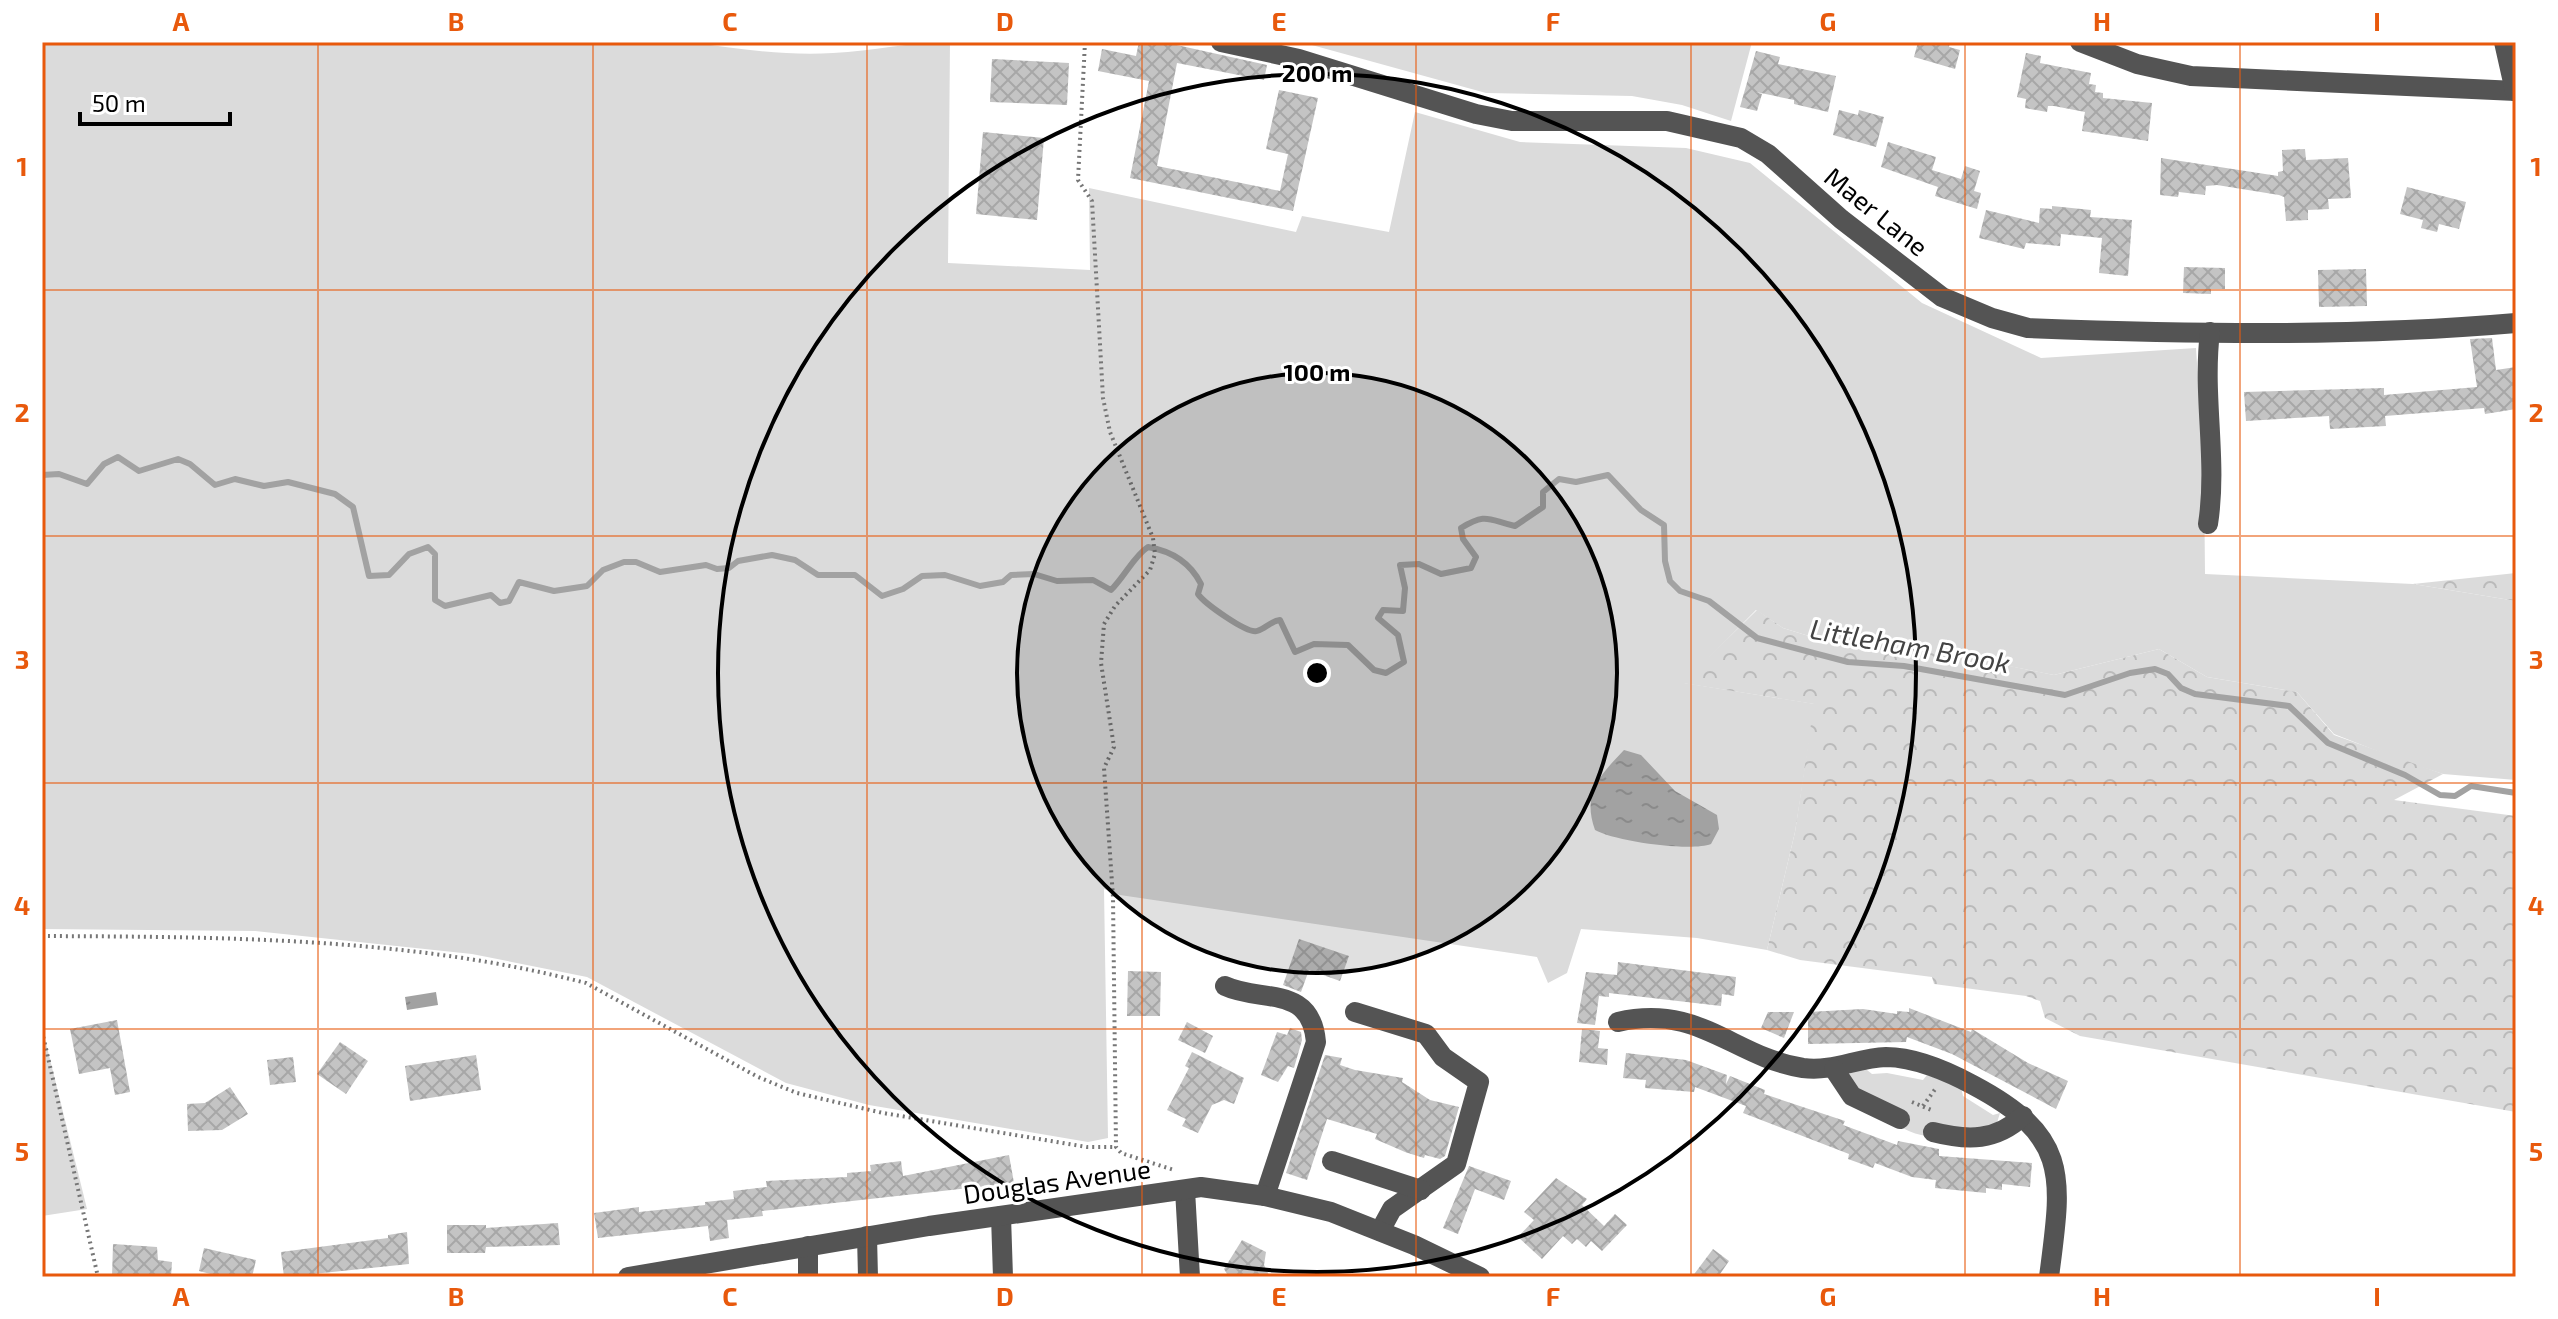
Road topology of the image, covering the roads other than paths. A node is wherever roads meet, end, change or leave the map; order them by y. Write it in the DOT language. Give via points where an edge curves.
graph roads {
  1 [pos="1221,42"];
  2 [pos="2080,42"];
  3 [pos="2504,42"];
  4 [pos="2516,91"];
  5 [pos="2516,323"];
  6 [pos="2210,332"];
  7 [pos="2208,524"];
  8 [pos="1225,986"];
  9 [pos="1355,1012"];
  10 [pos="1618,1022"];
  11 [pos="1834,1069"];
  12 [pos="2023,1116"];
  13 [pos="1900,1119"];
  14 [pos="1933,1132"];
  15 [pos="1332,1161"];
  16 [pos="1193,1188"];
  17 [pos="1421,1190"];
  18 [pos="1265,1196"];
  19 [pos="1001,1216"];
  20 [pos="1380,1231"];
  21 [pos="867,1236"];
  22 [pos="808,1246"];
  23 [pos="1450,1269"];
  24 [pos="628,1277"];
  25 [pos="808,1277"];
  26 [pos="868,1277"];
  27 [pos="1003,1277"];
  28 [pos="1190,1277"];
  29 [pos="1480,1277"];
  30 [pos="2049,1277"];
  1 -- 6 [label="street, Maer Lane" via="1299,59 1512,121 1667,121 1718,130 1768,154 1897,264 1958,305 2028,328"];
  2 -- 4 [label="street" via="2137,64 2191,76"];
  3 -- 4 [label="street"];
  5 -- 6 [label="street, Maer Lane" via="2394,333"];
  6 -- 7 [label="street" via="2205,373 2213,487"];
  8 -- 18 [label="street" via="1272,994 1298,1005 1315,1029 1316,1042"];
  9 -- 17 [label="street" via="1426,1034 1443,1057 1479,1082 1456,1164"];
  10 -- 11 [label="street" via="1667,1017 1781,1062"];
  11 -- 12 [label="street" via="1889,1057 1956,1076"];
  11 -- 13 [label="street" via="1852,1096"];
  12 -- 14 [label="street" via="2000,1134 1986,1137"];
  12 -- 30 [label="street" via="2043,1136 2057,1173"];
  15 -- 17 [label="street"];
  16 -- 18 [label="street, Douglas Avenue"];
  16 -- 19 [label="street, Douglas Avenue"];
  16 -- 28 [label="street"];
  17 -- 20 [label="street" via="1392,1209"];
  18 -- 20 [label="street, Douglas Avenue"];
  19 -- 21 [label="street, Douglas Avenue"];
  19 -- 27 [label="street"];
  20 -- 23 [label="street, Douglas Avenue"];
  21 -- 22 [label="street, Douglas Avenue"];
  21 -- 26 [label="street"];
  22 -- 24 [label="street, Douglas Avenue"];
  22 -- 25 [label="street"];
  23 -- 29 [label="street, Douglas Avenue"];
}
